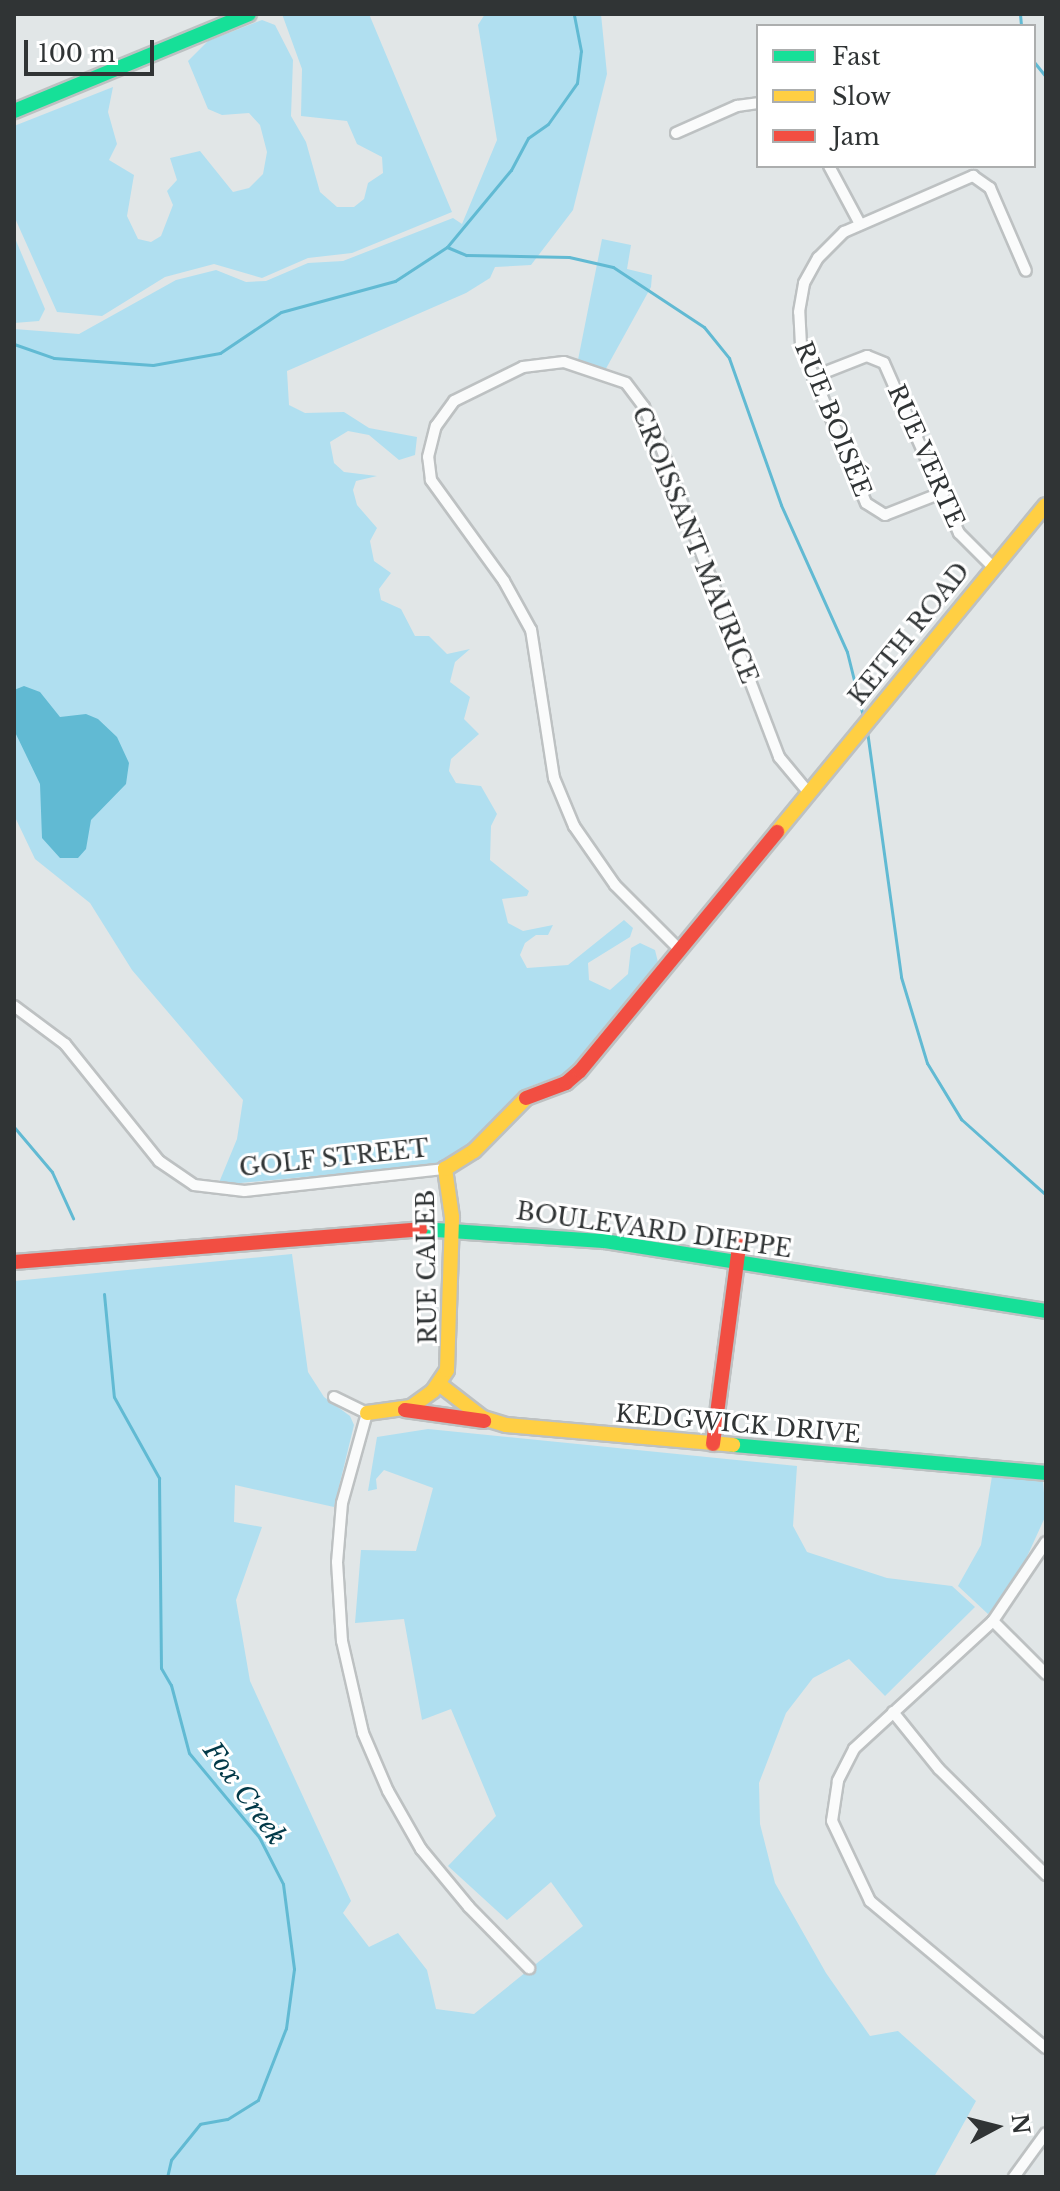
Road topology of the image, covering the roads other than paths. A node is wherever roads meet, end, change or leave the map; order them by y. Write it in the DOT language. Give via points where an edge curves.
graph roads {
  1 [pos="249,14"];
  2 [pos="756,103"];
  3 [pos="14,111"];
  4 [pos="676,133"];
  5 [pos="830,168"];
  6 [pos="860,224"];
  7 [pos="1026,271"];
  8 [pos="813,377"];
  9 [pos="941,493"];
  10 [pos="1046,505"];
  11 [pos="992,566"];
  12 [pos="809,793"];
  13 [pos="680,950"];
  14 [pos="14,1006"];
  15 [pos="445,1169"];
  16 [pos="452,1229"];
  17 [pos="740,1239"];
  18 [pos="713,1259"];
  19 [pos="14,1262"];
  20 [pos="737,1263"];
  21 [pos="759,1267"];
  22 [pos="734,1285"];
  23 [pos="1046,1311"];
  24 [pos="439,1384"];
  25 [pos="334,1397"];
  26 [pos="405,1410"];
  27 [pos="367,1413"];
  28 [pos="489,1422"];
  29 [pos="713,1444"];
  30 [pos="1046,1473"];
  31 [pos="1046,1542"];
  32 [pos="993,1621"];
  33 [pos="1046,1674"];
  34 [pos="893,1712"];
  35 [pos="1046,1875"];
  36 [pos="529,1968"];
  37 [pos="1046,2048"];
  38 [pos="1046,2133"];
  39 [pos="1014,2177"];
  1 -- 3 [label="street"];
  2 -- 4 [label="street" via="726,109"];
  5 -- 6 [label="street"];
  6 -- 7 [label="street, RUE BOISÉE" via="962,179 978,177 990,188"];
  6 -- 8 [label="street, RUE BOISÉE" via="831,242 804,283 799,334"];
  8 -- 9 [label="street, RUE BOISÉE" via="873,511 891,513"];
  8 -- 9 [label="street, RUE VERTE" via="867,356 881,359"];
  9 -- 11 [label="street, RUE VERTE" via="963,540"];
  10 -- 11 [label="street, KEITH ROAD"];
  11 -- 12 [label="street, KEITH ROAD"];
  12 -- 13 [label="street, GOLF STREET"];
  12 -- 13 [label="street, CROISSANT MAURICE" via="779,757 660,445 644,407 626,383 564,362 523,367 454,401 436,426 428,457 431,480 504,581 531,630 554,778 574,826 615,885"];
  13 -- 15 [label="street, GOLF STREET" via="576,1075 534,1092 474,1151"];
  14 -- 15 [label="street, GOLF STREET" via="65,1044 163,1165 194,1185 245,1191"];
  15 -- 16 [label="street, RUE CALEB"];
  16 -- 18 [label="street, BOULEVARD DIEPPE" via="577,1237"];
  16 -- 19 [label="street, BOULEVARD DIEPPE"];
  16 -- 24 [label="street, RUE CALEB" via="451,1349"];
  17 -- 20 [label="street"];
  18 -- 20 [label="street, BOULEVARD DIEPPE"];
  18 -- 22 [label="street"];
  20 -- 21 [label="street, BOULEVARD DIEPPE"];
  20 -- 22 [label="street"];
  21 -- 22 [label="street"];
  21 -- 23 [label="street, BOULEVARD DIEPPE"];
  22 -- 29 [label="street"];
  24 -- 26 [label="street"];
  24 -- 28 [label="street"];
  25 -- 27 [label="street"];
  26 -- 27 [label="street"];
  26 -- 28 [label="street, KEDGWICK DRIVE"];
  27 -- 36 [label="street" via="345,1488 338,1553 342,1641 357,1713 388,1791 421,1849"];
  28 -- 29 [label="street, KEDGWICK DRIVE"];
  29 -- 30 [label="street, KEDGWICK DRIVE"];
  31 -- 32 [label="street"];
  32 -- 33 [label="street"];
  32 -- 34 [label="street"];
  34 -- 35 [label="street" via="984,1818"];
  34 -- 37 [label="street" via="854,1749 838,1781 832,1821 848,1858 870,1901"];
  38 -- 39 [label="street"];
}
